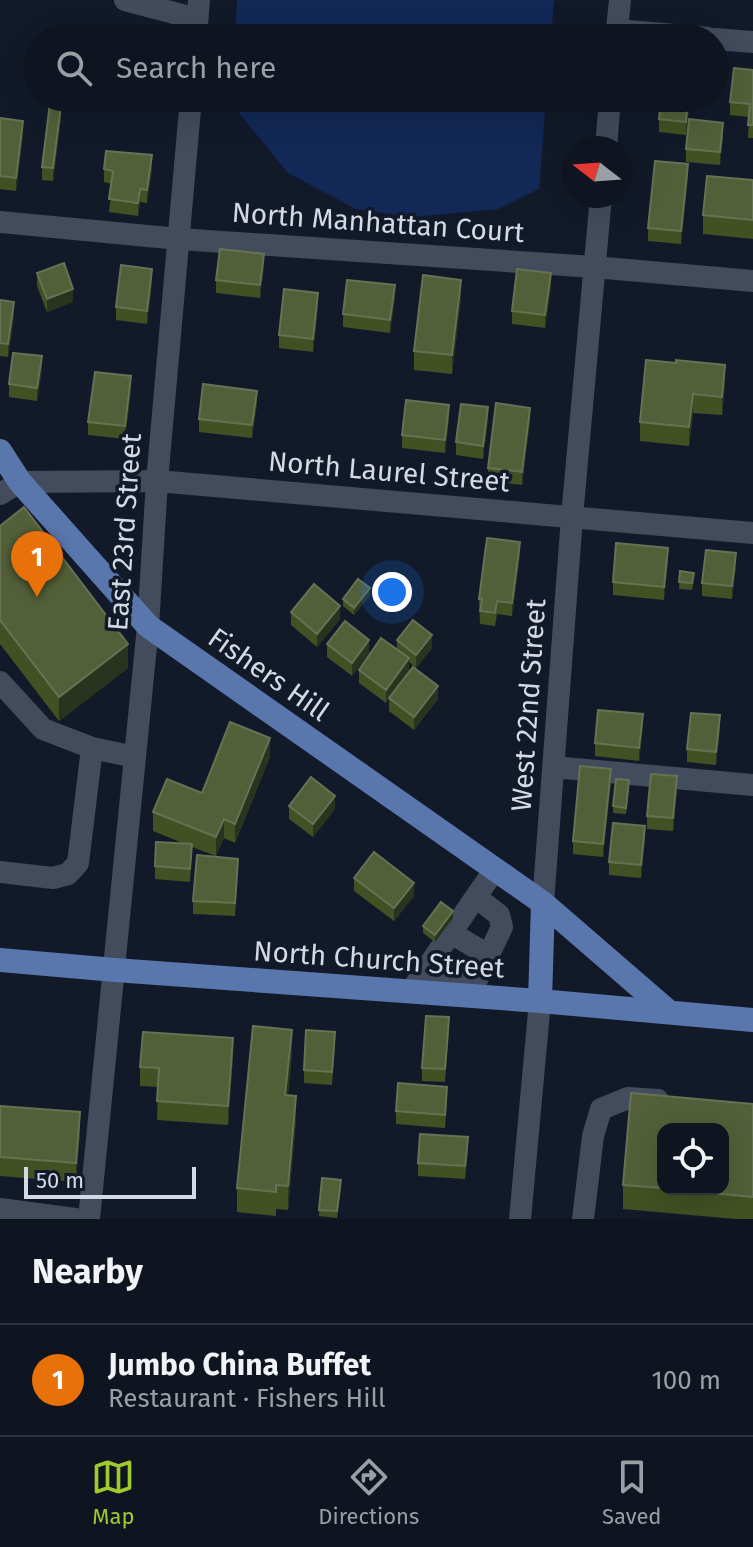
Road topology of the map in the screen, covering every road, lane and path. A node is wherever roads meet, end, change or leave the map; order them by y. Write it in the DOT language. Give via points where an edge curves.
graph roads {
  1 [pos="125,0"];
  2 [pos="620,0"];
  3 [pos="197,19"];
  4 [pos="618,24"];
  5 [pos="729,40"];
  6 [pos="753,42"];
  7 [pos="190,112"];
  8 [pos="609,112"];
  9 [pos="607,136"];
  10 [pos="600,208"];
  11 [pos="0,222"];
  12 [pos="179,239"];
  13 [pos="594,267"];
  14 [pos="753,281"];
  15 [pos="0,451"];
  16 [pos="157,481"];
  17 [pos="10,488"];
  18 [pos="572,517"];
  19 [pos="753,533"];
  20 [pos="148,626"];
  21 [pos="0,682"];
  22 [pos="92,748"];
  23 [pos="135,757"];
  24 [pos="553,767"];
  25 [pos="753,785"];
  26 [pos="495,869"];
  27 [pos="0,872"];
  28 [pos="476,897"];
  29 [pos="543,903"];
  30 [pos="451,933"];
  31 [pos="488,955"];
  32 [pos="0,960"];
  33 [pos="115,970"];
  34 [pos="417,982"];
  35 [pos="473,987"];
  36 [pos="540,1001"];
  37 [pos="669,1012"];
  38 [pos="753,1020"];
  39 [pos="675,1101"];
  40 [pos="0,1209"];
  41 [pos="75,1219"];
  42 [pos="89,1219"];
  43 [pos="520,1219"];
  44 [pos="583,1219"];
  1 -- 3 [label="street"];
  2 -- 4 [label="street"];
  5 -- 6 [label="street"];
  7 -- 12 [label="street, East 23rd Street"];
  8 -- 9 [label="street"];
  10 -- 13 [label="street, West 22nd Street"];
  11 -- 12 [label="street, North Manhattan Court"];
  12 -- 13 [label="street, North Manhattan Court"];
  12 -- 16 [label="street, East 23rd Street"];
  13 -- 14 [label="street, North Manhattan Court"];
  13 -- 18 [label="street, West 22nd Street"];
  15 -- 17 [label="main road, Fishers Hill"];
  16 -- 17 [label="street, North Laurel Street"];
  16 -- 18 [label="street, North Laurel Street"];
  16 -- 20 [label="street, East 23rd Street"];
  17 -- 20 [label="main road, Fishers Hill"];
  18 -- 19 [label="street, North Laurel Street"];
  18 -- 24 [label="street, West 22nd Street"];
  20 -- 23 [label="street, East 23rd Street"];
  20 -- 26 [label="main road, Fishers Hill"];
  21 -- 22 [label="street" via="43,729"];
  22 -- 23 [label="street"];
  22 -- 27 [label="street" via="78,863 68,874 53,878"];
  23 -- 33 [label="street, East 23rd Street"];
  24 -- 25 [label="street"];
  24 -- 29 [label="street, West 22nd Street"];
  26 -- 28 [label="street"];
  26 -- 29 [label="main road, Fishers Hill"];
  28 -- 30 [label="street"];
  28 -- 31 [label="street" via="499,915 502,927"];
  29 -- 36 [label="main road, West 22nd Street"];
  29 -- 37 [label="main road, Fishers Hill"];
  30 -- 31 [label="street"];
  30 -- 34 [label="street"];
  31 -- 35 [label="street"];
  32 -- 33 [label="main road, North Church Street"];
  33 -- 34 [label="main road, North Church Street"];
  33 -- 42 [label="street, East 23rd Street"];
  34 -- 35 [label="main road, North Church Street"];
  35 -- 36 [label="main road, North Church Street"];
  36 -- 37 [label="main road, North Church Street"];
  36 -- 43 [label="street, West 22nd Street"];
  37 -- 38 [label="main road, North Church Street"];
  39 -- 44 [label="street" via="628,1098 601,1109"];
  40 -- 41 [label="street"];
}
